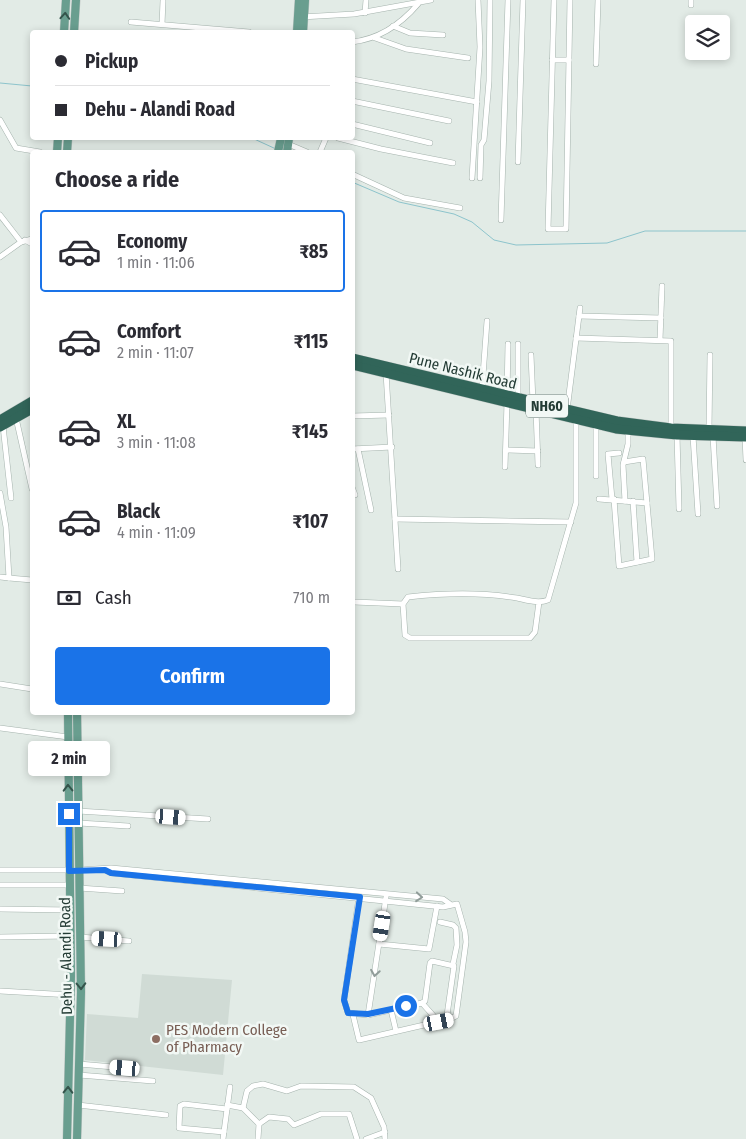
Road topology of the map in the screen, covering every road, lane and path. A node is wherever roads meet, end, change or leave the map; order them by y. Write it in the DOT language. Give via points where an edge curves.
graph roads {
  1 [pos="66,0"];
  2 [pos="76,0"];
  3 [pos="299,0"];
  4 [pos="305,0"];
  5 [pos="366,0"];
  6 [pos="432,0"];
  7 [pos="478,0"];
  8 [pos="490,0"];
  9 [pos="508,0"];
  10 [pos="523,0"];
  11 [pos="554,0"];
  12 [pos="570,0"];
  13 [pos="598,0"];
  14 [pos="163,1"];
  15 [pos="418,4"];
  16 [pos="365,13"];
  17 [pos="301,17"];
  18 [pos="131,22"];
  19 [pos="162,24"];
  20 [pos="393,26"];
  21 [pos="64,30"];
  22 [pos="74,30"];
  23 [pos="227,30"];
  24 [pos="302,30"];
  25 [pos="443,36"];
  26 [pos="375,38"];
  27 [pos="355,41"];
  28 [pos="468,58"];
  29 [pos="552,60"];
  30 [pos="569,60"];
  31 [pos="596,64"];
  32 [pos="355,80"];
  33 [pos="355,102"];
  34 [pos="477,102"];
  35 [pos="0,120"];
  36 [pos="449,121"];
  37 [pos="355,125"];
  38 [pos="346,140"];
  39 [pos="430,143"];
  40 [pos="288,145"];
  41 [pos="30,150"];
  42 [pos="302,150"];
  43 [pos="518,162"];
  44 [pos="453,164"];
  45 [pos="355,175"];
  46 [pos="472,178"];
  47 [pos="480,178"];
  48 [pos="460,208"];
  49 [pos="0,215"];
  50 [pos="501,220"];
  51 [pos="30,239"];
  52 [pos="23,241"];
  53 [pos="30,243"];
  54 [pos="0,257"];
  55 [pos="662,286"];
  56 [pos="580,308"];
  57 [pos="579,316"];
  58 [pos="661,318"];
  59 [pos="487,321"];
  60 [pos="576,338"];
  61 [pos="660,340"];
  62 [pos="508,344"];
  63 [pos="518,344"];
  64 [pos="531,355"];
  65 [pos="710,355"];
  66 [pos="355,359"];
  67 [pos="355,366"];
  68 [pos="386,373"];
  69 [pos="482,389"];
  70 [pos="518,398"];
  71 [pos="507,399"];
  72 [pos="30,402"];
  73 [pos="534,406"];
  74 [pos="30,410"];
  75 [pos="567,410"];
  76 [pos="389,415"];
  77 [pos="355,416"];
  78 [pos="16,418"];
  79 [pos="576,419"];
  80 [pos="1,424"];
  81 [pos="596,424"];
  82 [pos="628,431"];
  83 [pos="674,431"];
  84 [pos="711,433"];
  85 [pos="746,435"];
  86 [pos="693,436"];
  87 [pos="392,446"];
  88 [pos="355,449"];
  89 [pos="506,450"];
  90 [pos="538,451"];
  91 [pos="619,453"];
  92 [pos="746,460"];
  93 [pos="624,462"];
  94 [pos="538,465"];
  95 [pos="505,467"];
  96 [pos="596,476"];
  97 [pos="30,480"];
  98 [pos="0,493"];
  99 [pos="11,498"];
  100 [pos="599,499"];
  101 [pos="613,499"];
  102 [pos="625,501"];
  103 [pos="632,502"];
  104 [pos="647,503"];
  105 [pos="717,506"];
  106 [pos="679,509"];
  107 [pos="371,510"];
  108 [pos="698,514"];
  109 [pos="396,519"];
  110 [pos="571,522"];
  111 [pos="637,562"];
  112 [pos="398,569"];
  113 [pos="0,577"];
  114 [pos="9,578"];
  115 [pos="30,580"];
  116 [pos="355,602"];
  117 [pos="539,602"];
  118 [pos="403,604"];
  119 [pos="0,684"];
  120 [pos="30,689"];
  121 [pos="68,715"];
  122 [pos="78,715"];
  123 [pos="0,728"];
  124 [pos="68,737"];
  125 [pos="78,811"];
  126 [pos="208,819"];
  127 [pos="79,823"];
  128 [pos="128,826"];
  129 [pos="0,870"];
  130 [pos="79,870"];
  131 [pos="69,871"];
  132 [pos="141,873"];
  133 [pos="0,885"];
  134 [pos="70,885"];
  135 [pos="79,888"];
  136 [pos="122,891"];
  137 [pos="360,897"];
  138 [pos="386,897"];
  139 [pos="450,904"];
  140 [pos="437,906"];
  141 [pos="0,909"];
  142 [pos="70,910"];
  143 [pos="440,922"];
  144 [pos="70,936"];
  145 [pos="0,937"];
  146 [pos="80,937"];
  147 [pos="129,941"];
  148 [pos="380,944"];
  149 [pos="453,964"];
  150 [pos="0,991"];
  151 [pos="71,995"];
  152 [pos="422,1003"];
  153 [pos="391,1010"];
  154 [pos="368,1014"];
  155 [pos="353,1015"];
  156 [pos="447,1015"];
  157 [pos="439,1022"];
  158 [pos="396,1031"];
  159 [pos="79,1064"];
  160 [pos="125,1068"];
  161 [pos="79,1075"];
  162 [pos="153,1081"];
  163 [pos="230,1087"];
  164 [pos="78,1105"];
  165 [pos="227,1107"];
  166 [pos="243,1108"];
  167 [pos="166,1114"];
  168 [pos="259,1124"];
  169 [pos="224,1132"];
  170 [pos="385,1132"];
  171 [pos="67,1139"];
  172 [pos="77,1139"];
  173 [pos="223,1139"];
  174 [pos="258,1139"];
  175 [pos="357,1139"];
  176 [pos="366,1139"];
  177 [pos="385,1139"];
  21 -- 1 [label="main road, one-way"];
  2 -- 22 [label="main road"];
  3 -- 17 [label="main road"];
  4 -- 17 [label="main road"];
  5 -- 16 [label="street"];
  6 -- 15 [label="street"];
  7 -- 34 [label="street"];
  8 -- 47 [label="street" via="489,80"];
  9 -- 50 [label="street"];
  10 -- 43 [label="street"];
  11 -- 29 [label="street"];
  12 -- 30 [label="street"];
  13 -- 31 [label="street"];
  14 -- 19 [label="street"];
  15 -- 16 [label="street"];
  15 -- 20 [label="street"];
  16 -- 17 [label="street"];
  17 -- 24 [label="main road"];
  18 -- 19 [label="street"];
  19 -- 23 [label="street"];
  20 -- 25 [label="street" via="410,32"];
  20 -- 26 [label="street"];
  26 -- 27 [label="street"];
  26 -- 28 [label="street" via="406,49"];
  29 -- 30 [label="street"];
  29 -- 30 [label="street" via="548,229 566,229"];
  32 -- 34 [label="street"];
  33 -- 36 [label="street"];
  34 -- 46 [label="street"];
  35 -- 41 [label="street" via="16,148"];
  37 -- 39 [label="street"];
  38 -- 44 [label="street"];
  40 -- 42 [label="street"];
  45 -- 48 [label="street" via="404,198"];
  49 -- 52 [label="street"];
  51 -- 52 [label="street"];
  52 -- 53 [label="street"];
  52 -- 54 [label="street"];
  55 -- 58 [label="street"];
  56 -- 57 [label="street"];
  57 -- 58 [label="street"];
  57 -- 60 [label="street"];
  58 -- 61 [label="street"];
  59 -- 69 [label="street"];
  60 -- 61 [label="street"];
  60 -- 75 [label="street"];
  61 -- 83 [label="street" via="672,343"];
  62 -- 71 [label="street"];
  63 -- 70 [label="street"];
  64 -- 73 [label="street"];
  65 -- 84 [label="street"];
  66 -- 69 [label="highway, Pune Nashik Road / NH60"];
  67 -- 68 [label="highway, Pune Nashik Road / NH60"];
  68 -- 71 [label="highway, Pune Nashik Road / NH60"];
  68 -- 76 [label="street"];
  69 -- 71 [label="highway, Pune Nashik Road / NH60"];
  70 -- 71 [label="highway, Pune Nashik Road / NH60"];
  70 -- 73 [label="highway, Pune Nashik Road / NH60"];
  71 -- 73 [label="highway, Pune Nashik Road / NH60"];
  71 -- 89 [label="street"];
  72 -- 80 [label="highway"];
  73 -- 75 [label="highway, Pune Nashik Road / NH60"];
  73 -- 79 [label="highway, Pune Nashik Road / NH60"];
  73 -- 90 [label="street"];
  74 -- 78 [label="highway"];
  75 -- 83 [label="highway, Pune Nashik Road / NH60"];
  76 -- 77 [label="street"];
  76 -- 87 [label="street"];
  78 -- 80 [label="highway"];
  78 -- 97 [label="street"];
  79 -- 81 [label="highway, Pune Nashik Road / NH60"];
  79 -- 110 [label="street" via="577,488"];
  80 -- 99 [label="street"];
  81 -- 82 [label="highway, Pune Nashik Road / NH60"];
  81 -- 96 [label="street"];
  82 -- 83 [label="highway, Pune Nashik Road / NH60"];
  82 -- 93 [label="street"];
  83 -- 84 [label="highway, Pune Nashik Road / NH60"];
  83 -- 86 [label="highway, Pune Nashik Road / NH60"];
  83 -- 106 [label="street"];
  84 -- 85 [label="highway, Pune Nashik Road / NH60"];
  84 -- 86 [label="highway, Pune Nashik Road / NH60"];
  84 -- 105 [label="street"];
  85 -- 92 [label="street"];
  86 -- 108 [label="street"];
  87 -- 88 [label="street"];
  87 -- 109 [label="street"];
  88 -- 107 [label="street"];
  89 -- 90 [label="street"];
  89 -- 95 [label="street"];
  90 -- 94 [label="street"];
  91 -- 101 [label="street" via="608,454"];
  93 -- 102 [label="street"];
  93 -- 104 [label="street" via="643,459"];
  98 -- 114 [label="street"];
  100 -- 101 [label="street"];
  101 -- 102 [label="street"];
  101 -- 111 [label="street" via="619,566"];
  102 -- 103 [label="street"];
  103 -- 104 [label="street"];
  103 -- 111 [label="street"];
  104 -- 111 [label="street" via="652,559"];
  109 -- 110 [label="street"];
  109 -- 112 [label="street"];
  110 -- 117 [label="street" via="550,596 548,600"];
  113 -- 114 [label="street"];
  114 -- 115 [label="street"];
  116 -- 118 [label="street"];
  117 -- 118 [label="street" via="454,594 408,597"];
  117 -- 118 [label="street" via="535,632 530,638 410,638 405,635"];
  119 -- 120 [label="street"];
  121 -- 124 [label="main road, Dehu - Alandi Road"];
  122 -- 125 [label="main road, Dehu - Alandi Road"];
  123 -- 124 [label="street"];
  131 -- 124 [label="main road, Dehu - Alandi Road, one-way"];
  125 -- 126 [label="street"];
  125 -- 127 [label="main road, Dehu - Alandi Road"];
  127 -- 128 [label="street"];
  127 -- 130 [label="main road, Dehu - Alandi Road"];
  129 -- 131 [label="street"];
  130 -- 131 [label="street"];
  130 -- 132 [label="street" via="111,868"];
  130 -- 135 [label="main road, Dehu - Alandi Road"];
  131 -- 134 [label="main road, Dehu - Alandi Road"];
  132 -- 137 [label="street"];
  132 -- 138 [label="street"];
  133 -- 134 [label="street"];
  134 -- 142 [label="main road, Dehu - Alandi Road"];
  135 -- 136 [label="street"];
  135 -- 146 [label="main road, Dehu - Alandi Road"];
  137 -- 138 [label="street"];
  137 -- 155 [label="street" via="344,1000 345,1009"];
  138 -- 139 [label="street, one-way" via="443,899"];
  138 -- 140 [label="street"];
  138 -- 148 [label="street"];
  139 -- 140 [label="street"];
  139 -- 157 [label="street" via="457,904 466,942 456,1016"];
  140 -- 148 [label="street" via="429,949"];
  141 -- 142 [label="street"];
  142 -- 144 [label="main road, Dehu - Alandi Road"];
  143 -- 149 [label="street" via="456,928"];
  144 -- 145 [label="street"];
  144 -- 151 [label="main road, Dehu - Alandi Road"];
  146 -- 147 [label="street"];
  146 -- 159 [label="main road, Dehu - Alandi Road, one-way"];
  148 -- 154 [label="street, one-way"];
  149 -- 152 [label="street" via="430,962 425,1001"];
  149 -- 156 [label="street"];
  150 -- 151 [label="street"];
  171 -- 151 [label="main road, Dehu - Alandi Road, one-way"];
  152 -- 153 [label="street"];
  152 -- 157 [label="street"];
  153 -- 154 [label="street"];
  153 -- 158 [label="street"];
  154 -- 155 [label="street"];
  155 -- 158 [label="street" via="359,1040"];
  157 -- 158 [label="street"];
  159 -- 160 [label="street"];
  159 -- 161 [label="main road, Dehu - Alandi Road"];
  161 -- 162 [label="street"];
  161 -- 164 [label="main road, Dehu - Alandi Road"];
  163 -- 165 [label="street"];
  164 -- 167 [label="street"];
  164 -- 172 [label="main road, Dehu - Alandi Road"];
  165 -- 166 [label="street"];
  165 -- 169 [label="street"];
  165 -- 169 [label="street" via="180,1106 180,1128"];
  166 -- 168 [label="street"];
  166 -- 170 [label="street" via="247,1091 262,1084 287,1092 301,1086 354,1087 371,1098"];
  168 -- 174 [label="street"];
  168 -- 175 [label="street" via="269,1117 288,1119 294,1124 321,1114 349,1114"];
  169 -- 173 [label="street"];
  170 -- 176 [label="street"];
  170 -- 177 [label="street"];
}
